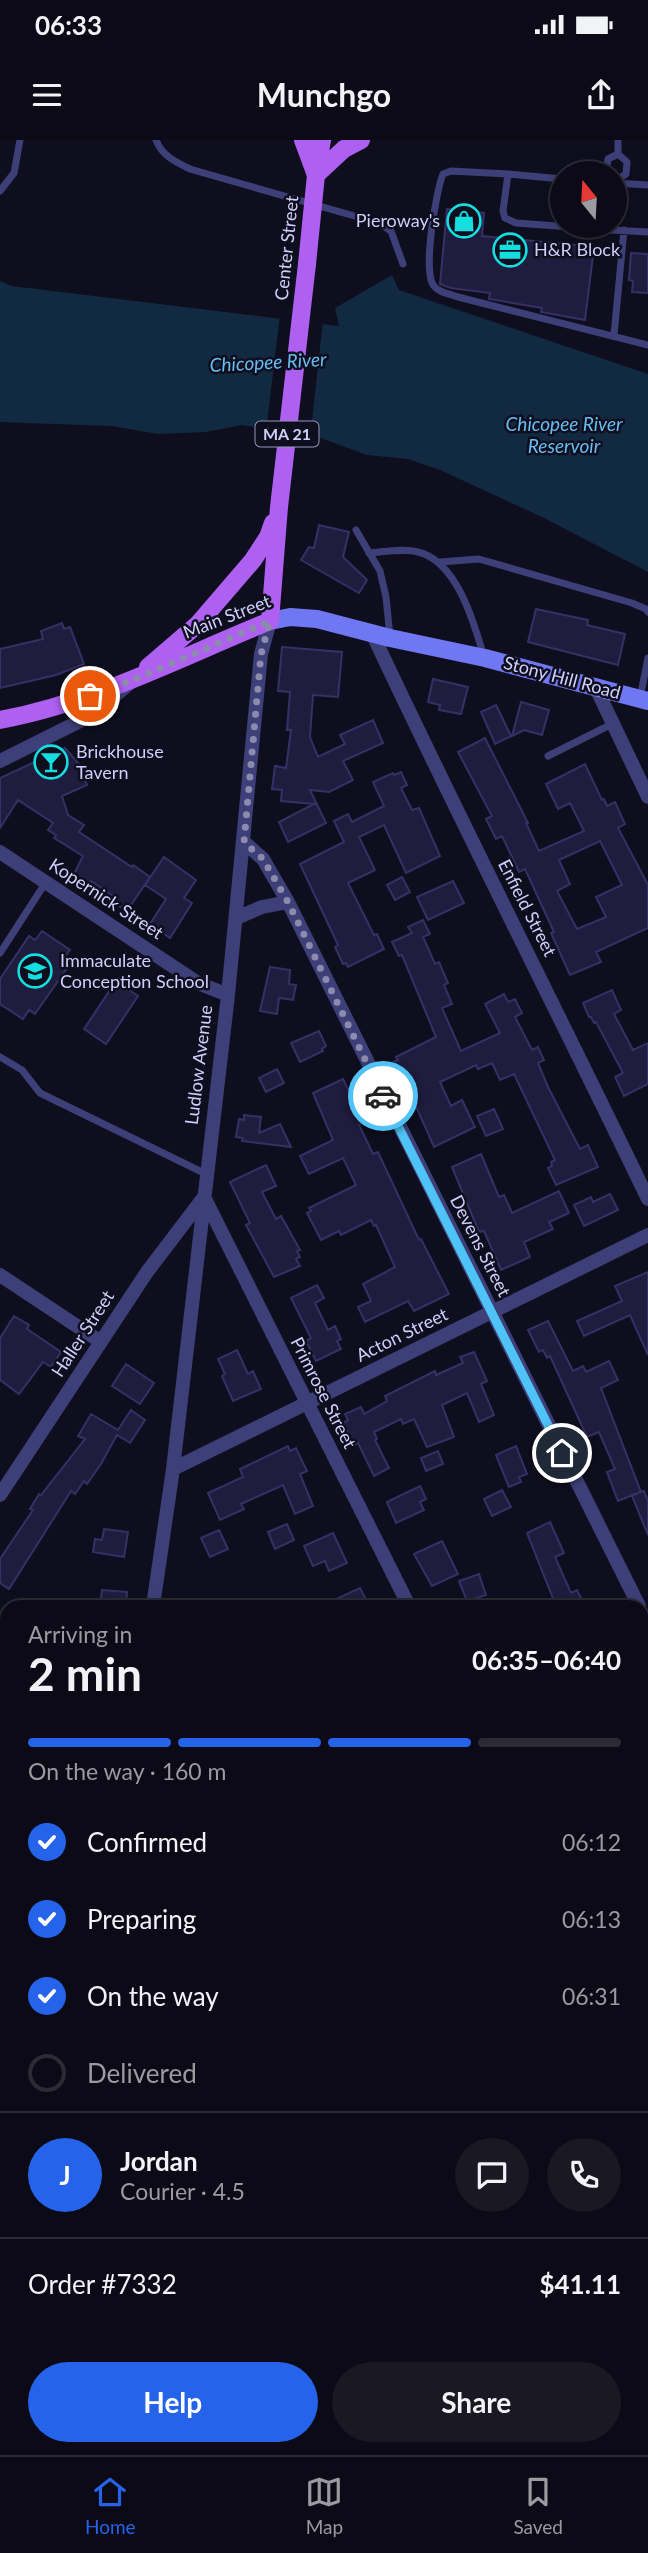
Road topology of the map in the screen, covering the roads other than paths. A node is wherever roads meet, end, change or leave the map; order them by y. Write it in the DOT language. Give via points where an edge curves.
graph roads {
  1 [pos="20,140"];
  2 [pos="156,140"];
  3 [pos="303,140"];
  4 [pos="322,140"];
  5 [pos="361,140"];
  6 [pos="618,140"];
  7 [pos="618,154"];
  8 [pos="608,161"];
  9 [pos="626,161"];
  10 [pos="508,174"];
  11 [pos="316,175"];
  12 [pos="550,178"];
  13 [pos="627,184"];
  14 [pos="648,186"];
  15 [pos="0,191"];
  16 [pos="550,225"];
  17 [pos="627,230"];
  18 [pos="648,232"];
  19 [pos="623,238"];
  20 [pos="403,264"];
  21 [pos="614,335"];
  22 [pos="648,345"];
  23 [pos="296,360"];
  24 [pos="279,507"];
  25 [pos="356,530"];
  26 [pos="369,552"];
  27 [pos="440,562"];
  28 [pos="648,612"];
  29 [pos="270,621"];
  30 [pos="372,633"];
  31 [pos="390,638"];
  32 [pos="481,657"];
  33 [pos="648,658"];
  34 [pos="133,680"];
  35 [pos="595,686"];
  36 [pos="644,700"];
  37 [pos="0,720"];
  38 [pos="613,723"];
  39 [pos="548,756"];
  40 [pos="0,761"];
  41 [pos="648,797"];
  42 [pos="244,842"];
  43 [pos="0,852"];
  44 [pos="46,882"];
  45 [pos="288,902"];
  46 [pos="236,918"];
  47 [pos="0,953"];
  48 [pos="228,995"];
  49 [pos="0,1057"];
  50 [pos="206,1174"];
  51 [pos="204,1197"];
  52 [pos="648,1199"];
  53 [pos="648,1235"];
  54 [pos="0,1275"];
  55 [pos="492,1313"];
  56 [pos="101,1342"];
  57 [pos="306,1403"];
  58 [pos="173,1469"];
  59 [pos="0,1494"];
  60 [pos="154,1600"];
  61 [pos="406,1600"];
  62 [pos="636,1600"];
  1 -- 15 [label="lane" via="14,173"];
  2 -- 20 [label="lane" via="171,160 190,169 379,223 391,231"];
  3 -- 11 [label="main road"];
  4 -- 11 [label="main road, Center Street / MA 21"];
  5 -- 11 [label="main road"];
  6 -- 7 [label="lane"];
  7 -- 8 [label="lane"];
  7 -- 9 [label="lane"];
  10 -- 12 [label="lane"];
  10 -- 16 [label="lane" via="505,218"];
  10 -- 21 [label="lane" via="443,174 428,262 433,286 458,297"];
  11 -- 23 [label="main road, Center Street / MA 21, bridge"];
  13 -- 14 [label="lane"];
  17 -- 18 [label="lane"];
  19 -- 21 [label="lane"];
  21 -- 22 [label="lane"];
  23 -- 24 [label="main road, Ludlow Avenue / MA 21"];
  24 -- 29 [label="main road, Ludlow Avenue / MA 21"];
  24 -- 34 [label="main road" via="253,561 198,624"];
  25 -- 26 [label="lane"];
  26 -- 27 [label="lane" via="417,551"];
  26 -- 31 [label="lane" via="380,571"];
  27 -- 28 [label="lane" via="479,559 632,603"];
  27 -- 32 [label="lane" via="467,609"];
  29 -- 30 [label="main road, Main Street" via="317,619"];
  29 -- 34 [label="main road, Main Street"];
  29 -- 42 [label="street, Ludlow Avenue" via="261,654"];
  30 -- 31 [label="main road, Main Street"];
  30 -- 52 [label="street, Enfield Street"];
  31 -- 32 [label="main road, Main Street"];
  32 -- 35 [label="main road, Stony Hill Road"];
  33 -- 36 [label="lane"];
  34 -- 37 [label="main road, Main Street" via="70,703"];
  34 -- 40 [label="street" via="92,715"];
  35 -- 36 [label="main road, Stony Hill Road"];
  35 -- 38 [label="street"];
  38 -- 39 [label="lane"];
  38 -- 41 [label="street"];
  42 -- 45 [label="street, Devens Street" via="263,859"];
  42 -- 46 [label="street, Ludlow Avenue"];
  43 -- 44 [label="street, Kopernick Street"];
  44 -- 47 [label="lane"];
  44 -- 48 [label="street, Kopernick Street" via="198,983"];
  45 -- 46 [label="street"];
  45 -- 55 [label="street, Devens Street"];
  46 -- 48 [label="street, Ludlow Avenue"];
  48 -- 50 [label="street, Ludlow Avenue"];
  49 -- 50 [label="lane" via="22,1070 40,1093"];
  50 -- 51 [label="street, Ludlow Avenue"];
  51 -- 56 [label="street, Haller Street"];
  51 -- 57 [label="street, Primrose Street"];
  51 -- 58 [label="street, Ludlow Avenue"];
  53 -- 55 [label="street, Acton Street"];
  54 -- 56 [label="street"];
  55 -- 57 [label="street, Acton Street"];
  55 -- 62 [label="street, Devens Street"];
  56 -- 59 [label="street, Haller Street"];
  57 -- 58 [label="street, Acton Street"];
  57 -- 61 [label="street, Primrose Street"];
  58 -- 60 [label="street, Ludlow Avenue"];
}
